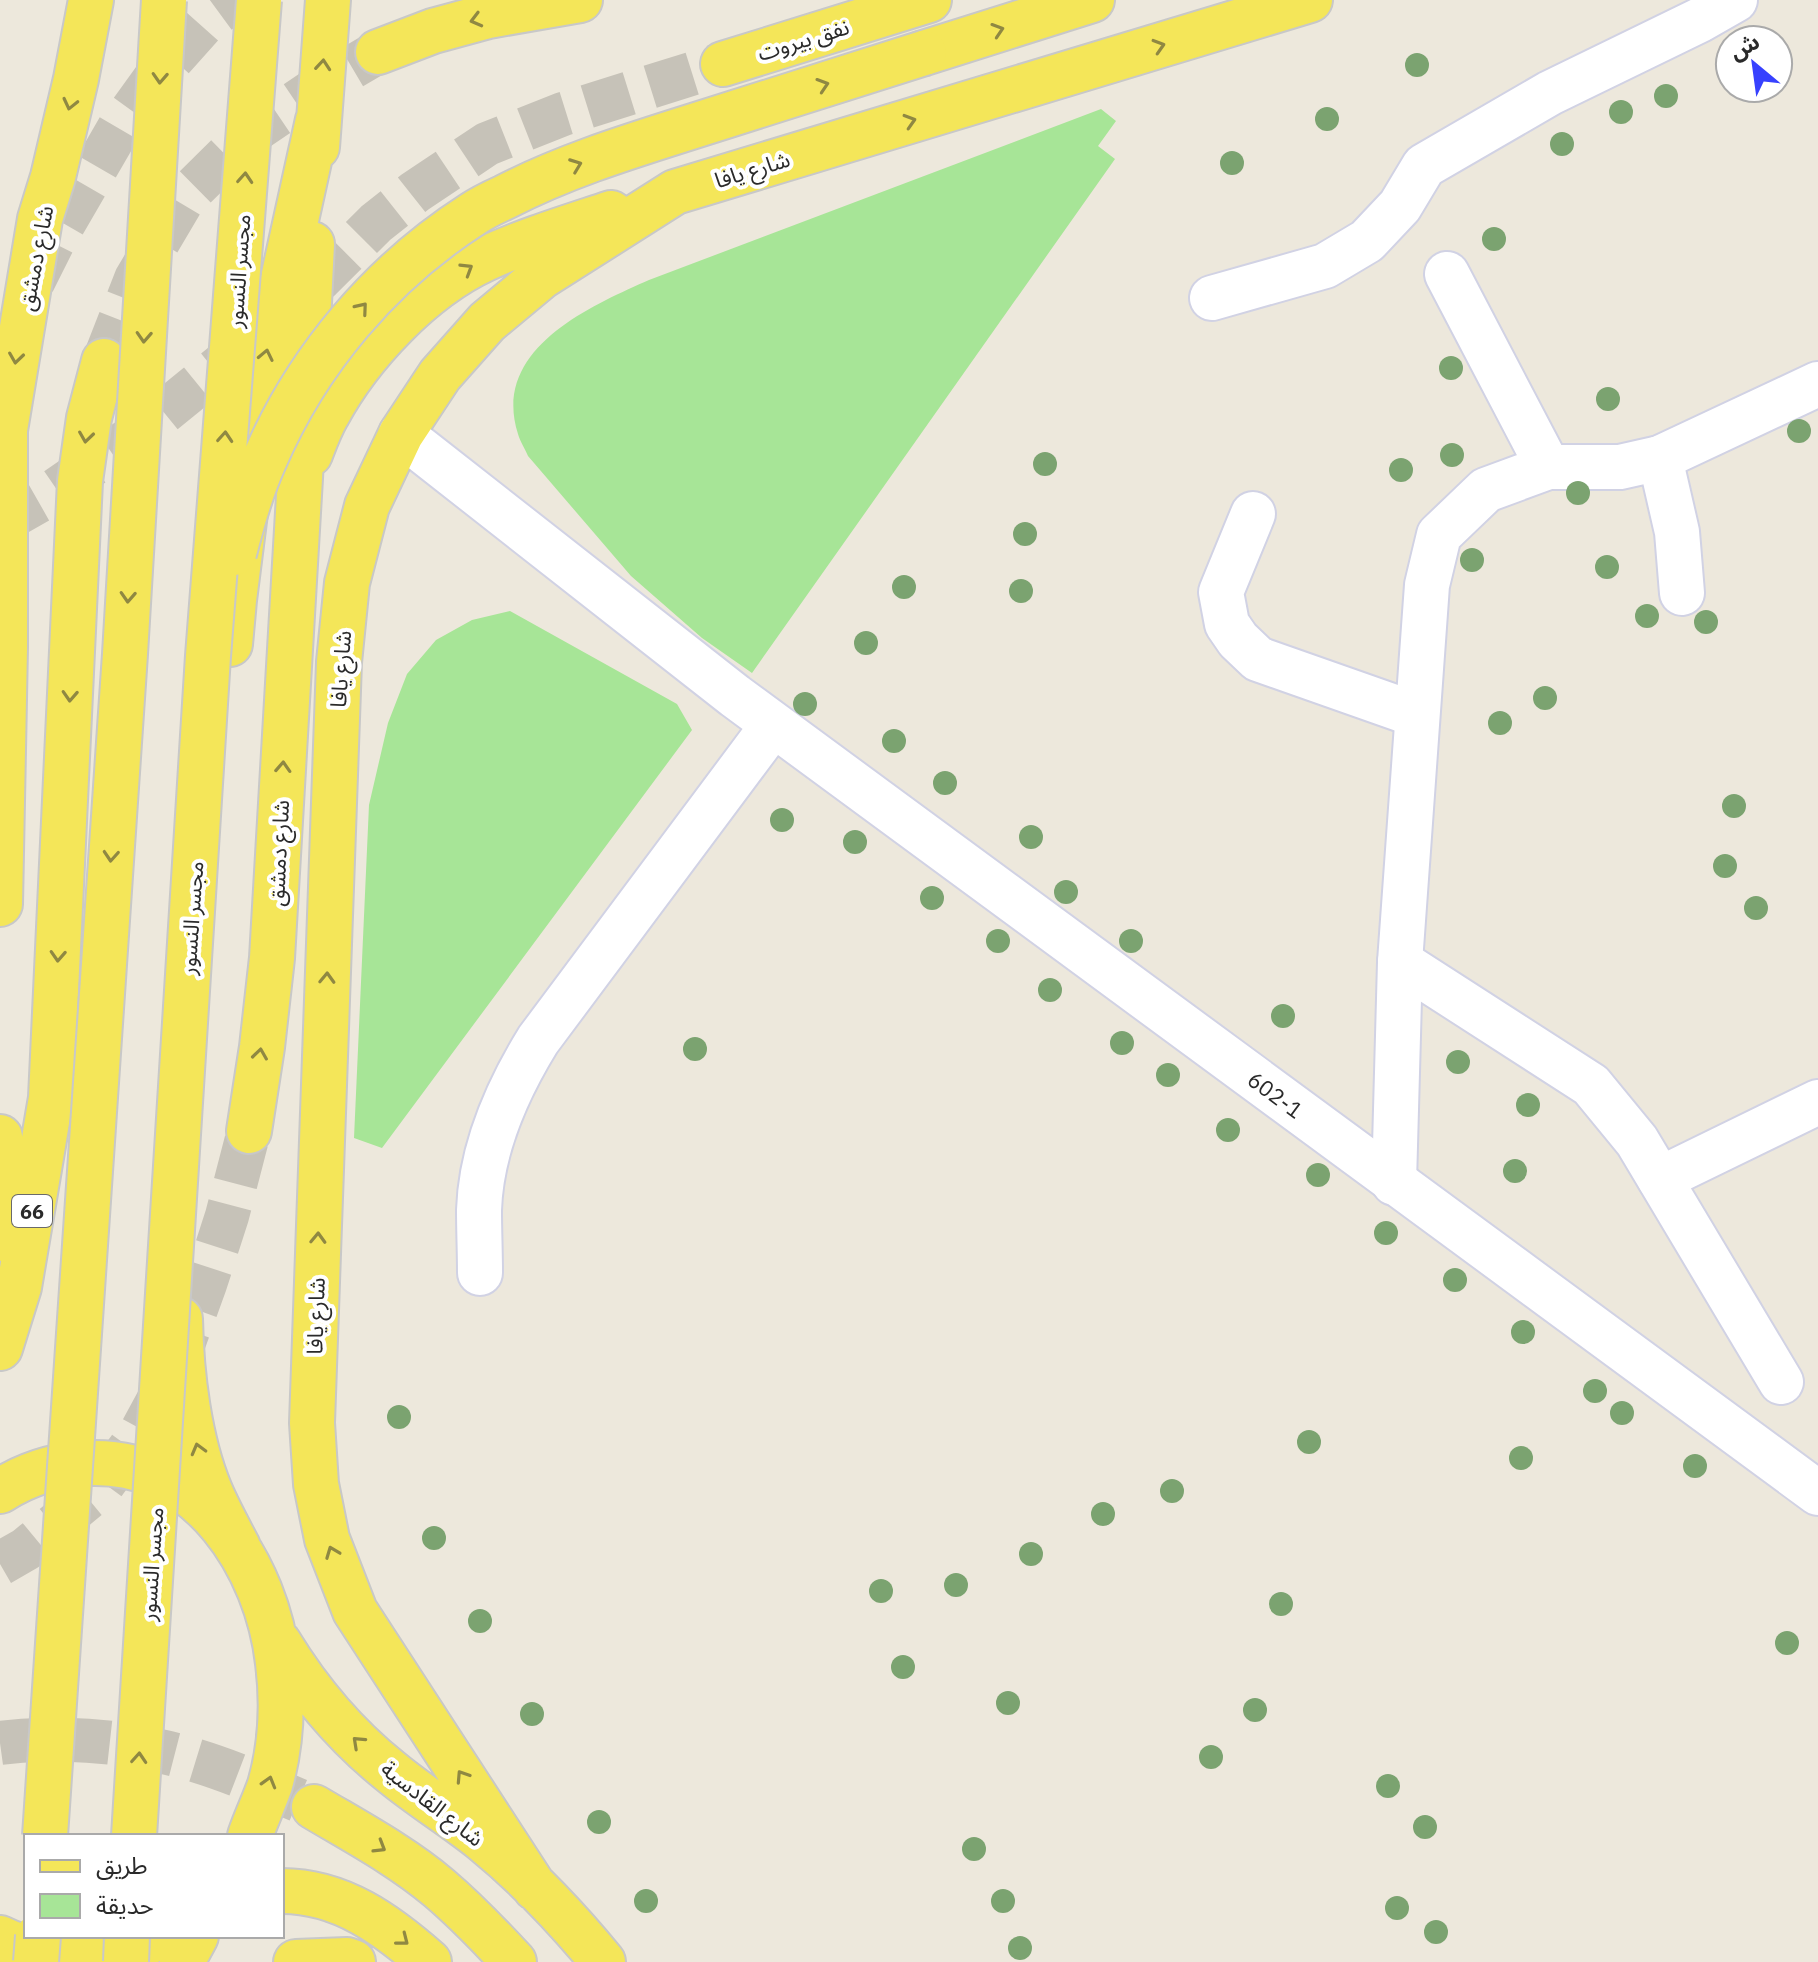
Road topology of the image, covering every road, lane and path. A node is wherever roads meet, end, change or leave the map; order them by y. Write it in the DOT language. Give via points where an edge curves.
graph roads {
  1 [pos="91,0"];
  2 [pos="164,0"];
  3 [pos="259,0"];
  4 [pos="328,0"];
  5 [pos="580,0"];
  6 [pos="929,0"];
  7 [pos="1092,0"];
  8 [pos="1310,0"];
  9 [pos="1735,0"];
  10 [pos="378,52"];
  11 [pos="723,64"];
  12 [pos="318,120"];
  13 [pos="675,192"];
  14 [pos="40,219"];
  15 [pos="1447,274"];
  16 [pos="0,293"];
  17 [pos="1212,298"];
  18 [pos="104,361"];
  19 [pos="1818,384"];
  20 [pos="401,434"];
  21 [pos="1660,458"];
  22 [pos="1548,467"];
  23 [pos="300,478"];
  24 [pos="1253,514"];
  25 [pos="1682,593"];
  26 [pos="208,656"];
  27 [pos="1417,715"];
  28 [pos="773,725"];
  29 [pos="1,794"];
  30 [pos="0,904"];
  31 [pos="1400,962"];
  32 [pos="52,1078"];
  33 [pos="1818,1102"];
  34 [pos="249,1131"];
  35 [pos="0,1137"];
  36 [pos="1660,1179"];
  37 [pos="1394,1183"];
  38 [pos="5,1222"];
  39 [pos="480,1273"];
  40 [pos="4,1335"];
  41 [pos="1781,1382"];
  42 [pos="76,1463"];
  43 [pos="0,1474"];
  44 [pos="0,1491"];
  45 [pos="1818,1493"];
  46 [pos="238,1547"];
  47 [pos="274,1635"];
  48 [pos="314,1807"];
  49 [pos="45,1834"];
  50 [pos="134,1834"];
  51 [pos="251,1834"];
  52 [pos="535,1888"];
  53 [pos="284,1891"];
  54 [pos="127,1938"];
  55 [pos="158,1938"];
  56 [pos="195,1938"];
  57 [pos="17,1944"];
  58 [pos="126,1962"];
  59 [pos="182,1962"];
  60 [pos="296,1962"];
  61 [pos="353,1962"];
  62 [pos="429,1962"];
  63 [pos="514,1962"];
  64 [pos="603,1962"];
  1 -- 14 [label="main road, شارع دمشق, one-way"];
  2 -- 49 [label="main road, one-way, bridge"];
  26 -- 3 [label="main road, مجسر النسور, one-way, bridge"];
  12 -- 4 [label="main road, one-way"];
  5 -- 10 [label="main road, one-way" via="488,16"];
  6 -- 11 [label="main road, نفق بيروت"];
  26 -- 7 [label="main road, one-way, bridge" via="242,523 293,402 329,347 372,296 421,252 474,213 603,155"];
  13 -- 8 [label="main road, شارع يافا, one-way"];
  9 -- 17 [label="lane" via="1550,93 1424,166 1400,206 1367,241 1325,266"];
  12 -- 23 [label="main road, شارع دمشق"];
  46 -- 12 [label="main road, one-way" via="208,1487 196,1446 179,1322 234,600 263,370"];
  13 -- 20 [label="main road, شارع يافا" via="541,277 487,322 440,375"];
  23 -- 13 [label="main road, one-way" via="326,416 356,369 434,290 482,260 533,238"];
  14 -- 16 [label="main road"];
  14 -- 29 [label="main road, شارع دمشق, one-way" via="5,430"];
  15 -- 22 [label="lane"];
  18 -- 32 [label="main road, one-way" via="80,481"];
  19 -- 21 [label="lane"];
  20 -- 28 [label="lane, 602-1"];
  52 -- 20 [label="main road, شارع يافا, one-way" via="355,1611 327,1539 316,1484 312,1407 339,662 347,583 367,506"];
  21 -- 22 [label="lane" via="1620,467"];
  21 -- 25 [label="lane" via="1677,532"];
  22 -- 27 [label="lane" via="1486,490 1439,535 1427,585"];
  34 -- 23 [label="main road, شارع دمشق, one-way" via="272,958"];
  24 -- 27 [label="lane" via="1221,592 1227,624 1238,640 1258,659"];
  50 -- 26 [label="main road, مجسر النسور, one-way, bridge"];
  27 -- 31 [label="lane"];
  28 -- 37 [label="lane, 602-1"];
  28 -- 39 [label="lane" via="519,1071 503,1104 483,1173"];
  29 -- 30 [label="main road, شارع دمشق"];
  31 -- 36 [label="lane" via="1591,1085"];
  31 -- 37 [label="lane"];
  32 -- 38 [label="main road" via="29,1174"];
  32 -- 40 [label="main road, 66" via="19,1287"];
  33 -- 36 [label="lane"];
  35 -- 38 [label="main road"];
  36 -- 41 [label="lane"];
  37 -- 45 [label="lane, 602-1"];
  38 -- 40 [label="main road" via="13,1271"];
  42 -- 43 [label="main road"];
  42 -- 44 [label="main road" via="48,1469"];
  42 -- 46 [label="main road" via="133,1467 160,1477 207,1509"];
  46 -- 47 [label="main road" via="261,1592"];
  51 -- 47 [label="main road, one-way" via="270,1784 280,1725"];
  52 -- 47 [label="main road, شارع القادسية, one-way" via="356,1741 325,1709"];
  48 -- 63 [label="main road, one-way" via="437,1886"];
  52 -- 64 [label="main road, شارع القادسية"];
  53 -- 62 [label="main road, one-way" via="331,1898 362,1911"];
  54 -- 58 [label="main road, bridge"];
  55 -- 57 [label="main road" via="96,1958 67,1959"];
  56 -- 59 [label="main road"];
  60 -- 61 [label="main road"];
}
